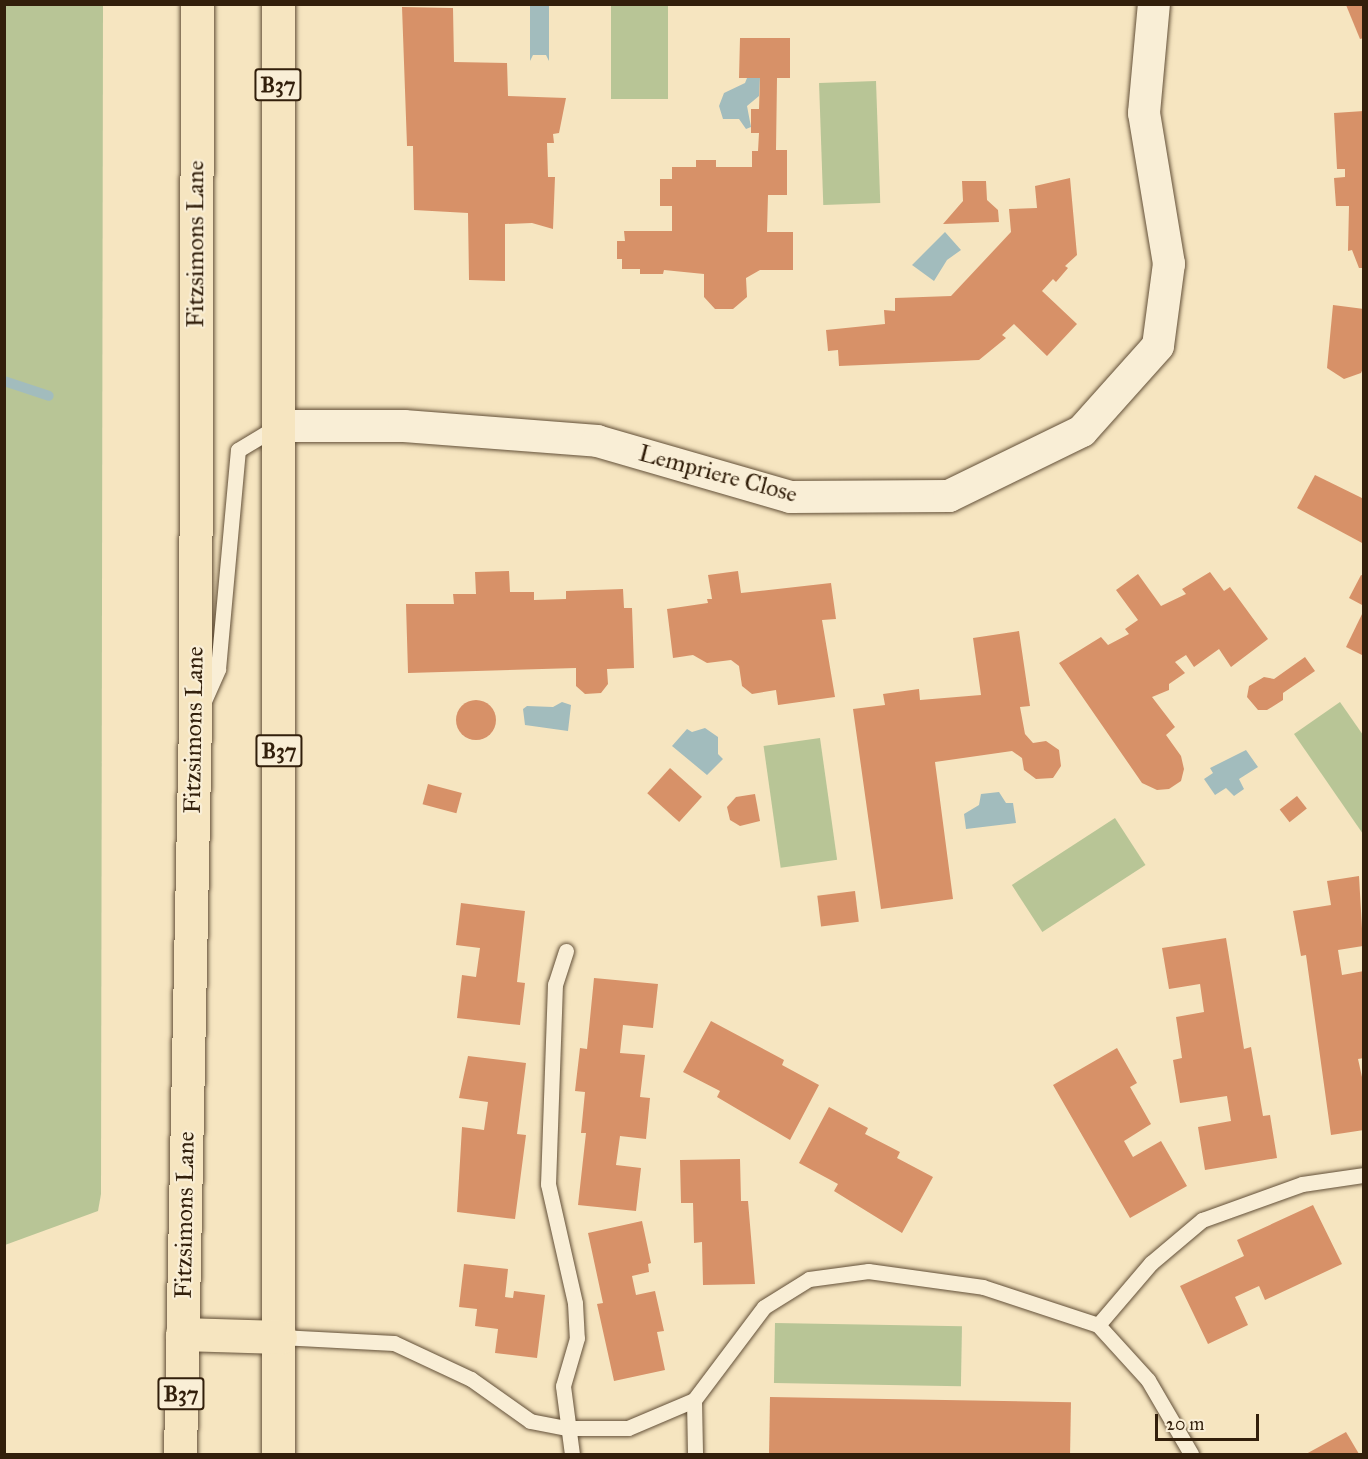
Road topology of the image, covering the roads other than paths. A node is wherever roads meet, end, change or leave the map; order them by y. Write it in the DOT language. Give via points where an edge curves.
graph roads {
  1 [pos="197,4"];
  2 [pos="278,4"];
  3 [pos="1154,4"];
  4 [pos="278,426"];
  5 [pos="195,720"];
  6 [pos="566,951"];
  7 [pos="1364,1174"];
  8 [pos="1098,1325"];
  9 [pos="183,1335"];
  10 [pos="280,1336"];
  11 [pos="694,1400"];
  12 [pos="567,1428"];
  13 [pos="180,1455"];
  14 [pos="278,1455"];
  15 [pos="572,1455"];
  16 [pos="695,1455"];
  17 [pos="1191,1455"];
  1 -- 5 [label="main road, Fitzsimons Lane / B37"];
  2 -- 4 [label="main road, B37"];
  3 -- 4 [label="street, Lempriere Close" via="1144,113 1169,264 1158,346 1082,431 949,496 791,497 597,441 404,426"];
  4 -- 5 [label="lane" via="238,450 218,669"];
  4 -- 10 [label="main road, B37"];
  5 -- 9 [label="main road, Fitzsimons Lane / B37"];
  6 -- 12 [label="lane" via="555,984 548,1184 575,1303 577,1338 563,1386"];
  7 -- 8 [label="lane" via="1302,1184 1202,1220 1151,1263"];
  8 -- 11 [label="lane" via="983,1287 868,1271 809,1279 764,1307"];
  8 -- 17 [label="lane" via="1148,1380"];
  9 -- 10 [label="main road"];
  9 -- 13 [label="main road, Fitzsimons Lane / B37"];
  10 -- 12 [label="lane" via="394,1342 471,1379 530,1420"];
  10 -- 14 [label="main road, B37"];
  11 -- 12 [label="lane" via="628,1428"];
  11 -- 16 [label="lane"];
  12 -- 15 [label="lane"];
}
